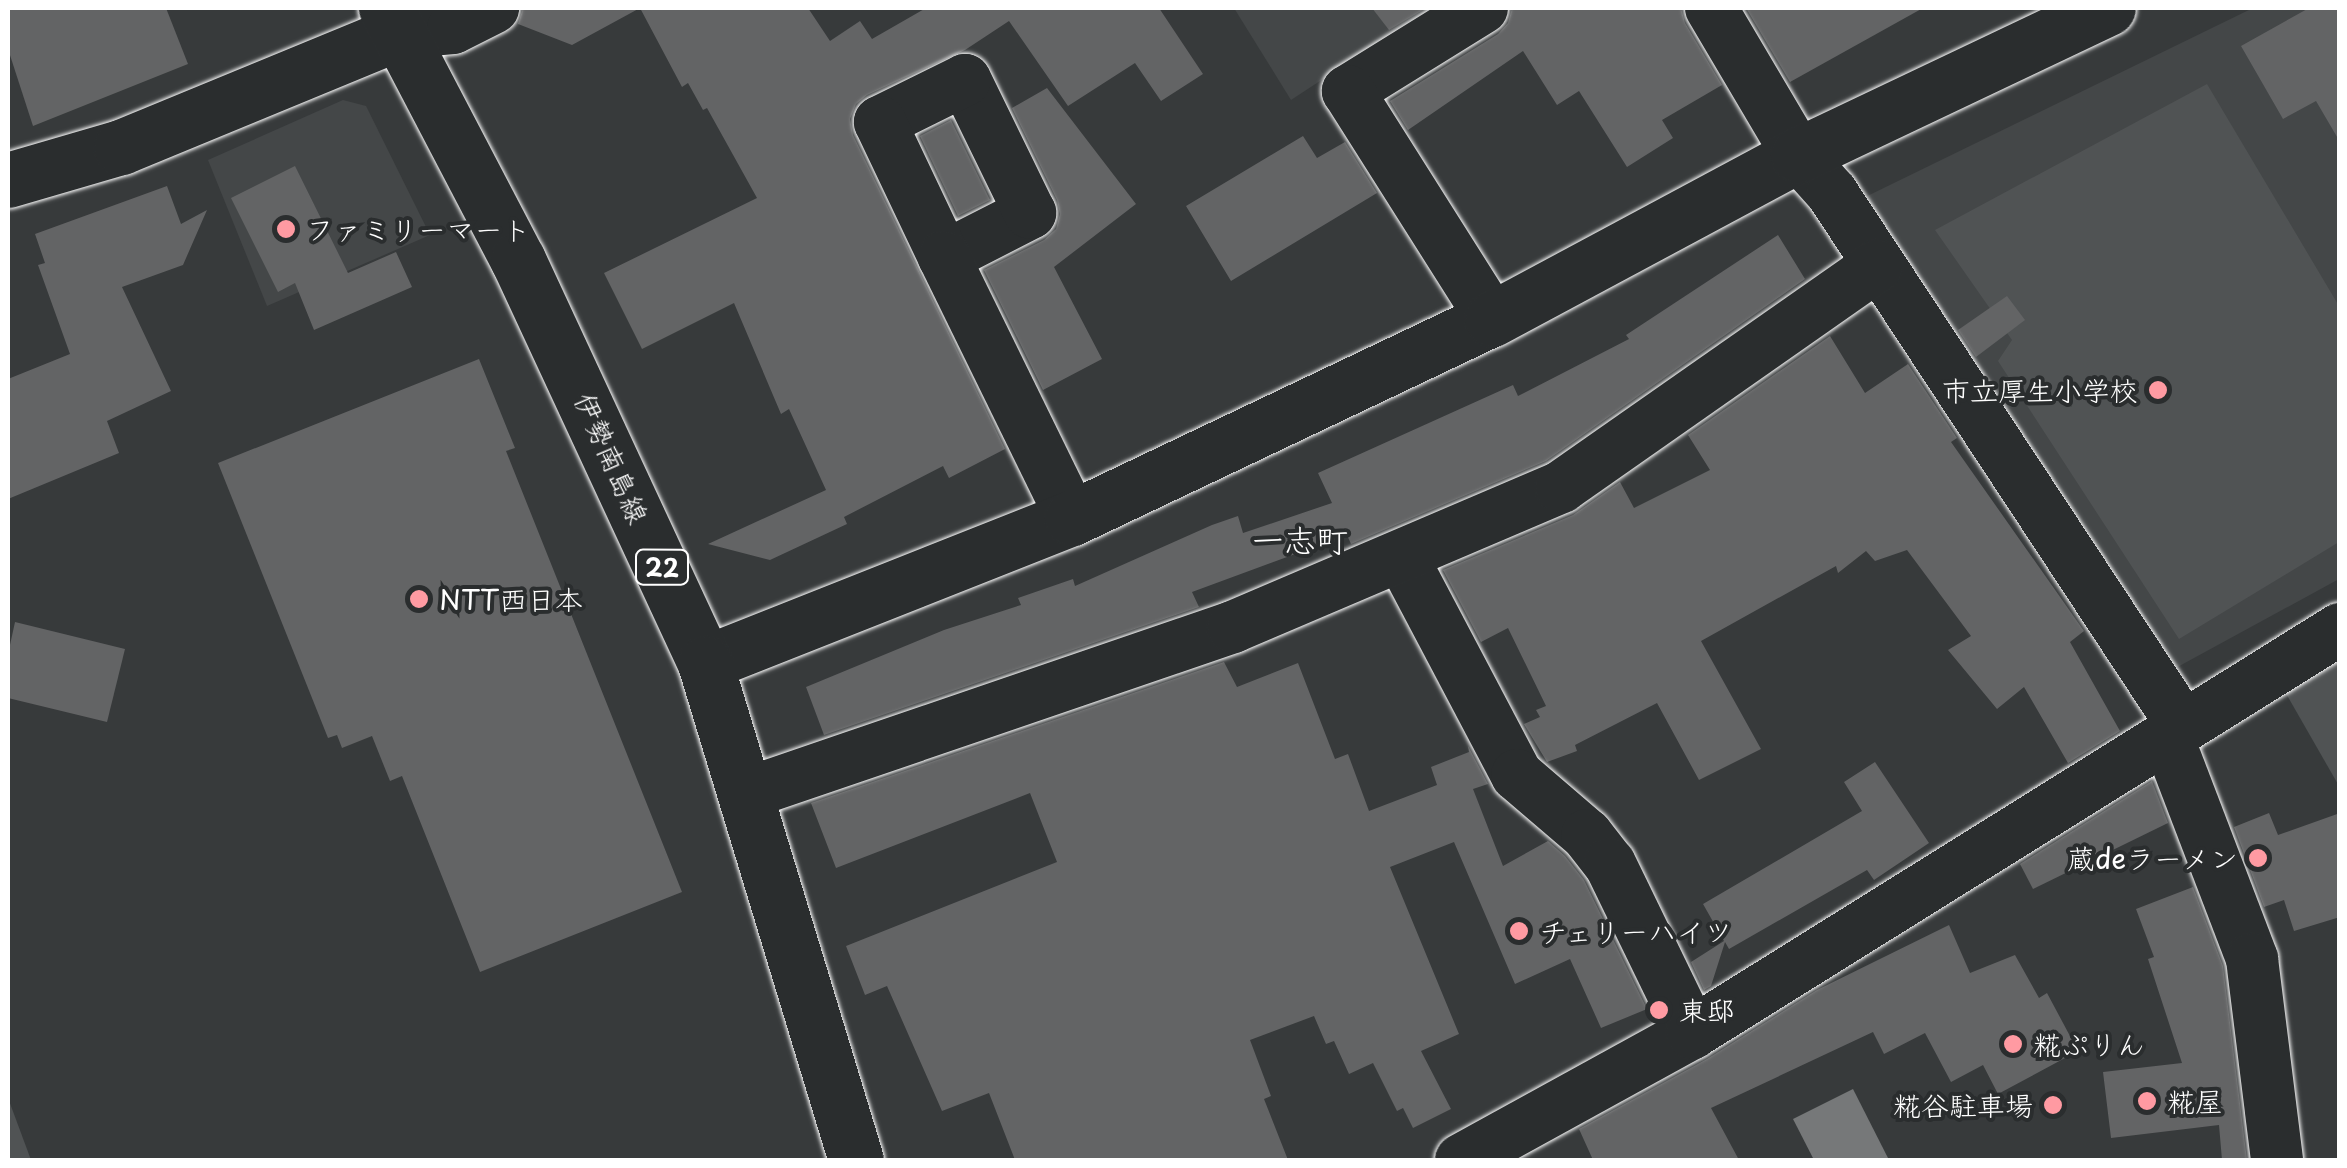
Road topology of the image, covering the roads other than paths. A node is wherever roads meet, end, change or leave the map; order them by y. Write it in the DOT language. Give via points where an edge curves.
graph roads {
  1 [pos="494,8"];
  2 [pos="1482,8"];
  3 [pos="1712,8"];
  4 [pos="2108,8"];
  5 [pos="391,20"];
  6 [pos="2030,24"];
  7 [pos="1798,155"];
  8 [pos="8,180"];
  9 [pos="944,257"];
  10 [pos="1877,266"];
  11 [pos="1492,319"];
  12 [pos="1072,518"];
  13 [pos="1402,557"];
  14 [pos="2340,629"];
  15 [pos="705,662"];
  16 [pos="2175,731"];
  17 [pos="748,793"];
  18 [pos="1692,1033"];
  19 [pos="856,1160"];
  20 [pos="1461,1160"];
  21 [pos="2277,1160"];
  1 -- 5 [label="street" via="453,28"];
  2 -- 11 [label="street" via="1348,91"];
  3 -- 7 [label="street"];
  4 -- 6 [label="street"];
  5 -- 8 [label="street" via="121,146"];
  5 -- 15 [label="street, 伊勢南島線 / 22" via="518,260"];
  6 -- 7 [label="street"];
  7 -- 10 [label="street" via="1832,193"];
  7 -- 11 [label="street"];
  9 -- 12 [label="street"];
  10 -- 13 [label="street" via="1561,487"];
  10 -- 16 [label="street"];
  11 -- 12 [label="street"];
  12 -- 15 [label="street"];
  13 -- 17 [label="street" via="1234,626"];
  13 -- 18 [label="street" via="1517,776 1587,835 1610,864"];
  14 -- 16 [label="street"];
  15 -- 17 [label="street, 伊勢南島線 / 22"];
  16 -- 18 [label="street"];
  16 -- 21 [label="street" via="2252,959"];
  17 -- 19 [label="street, 伊勢南島線 / 22"];
  18 -- 20 [label="street"];
}
